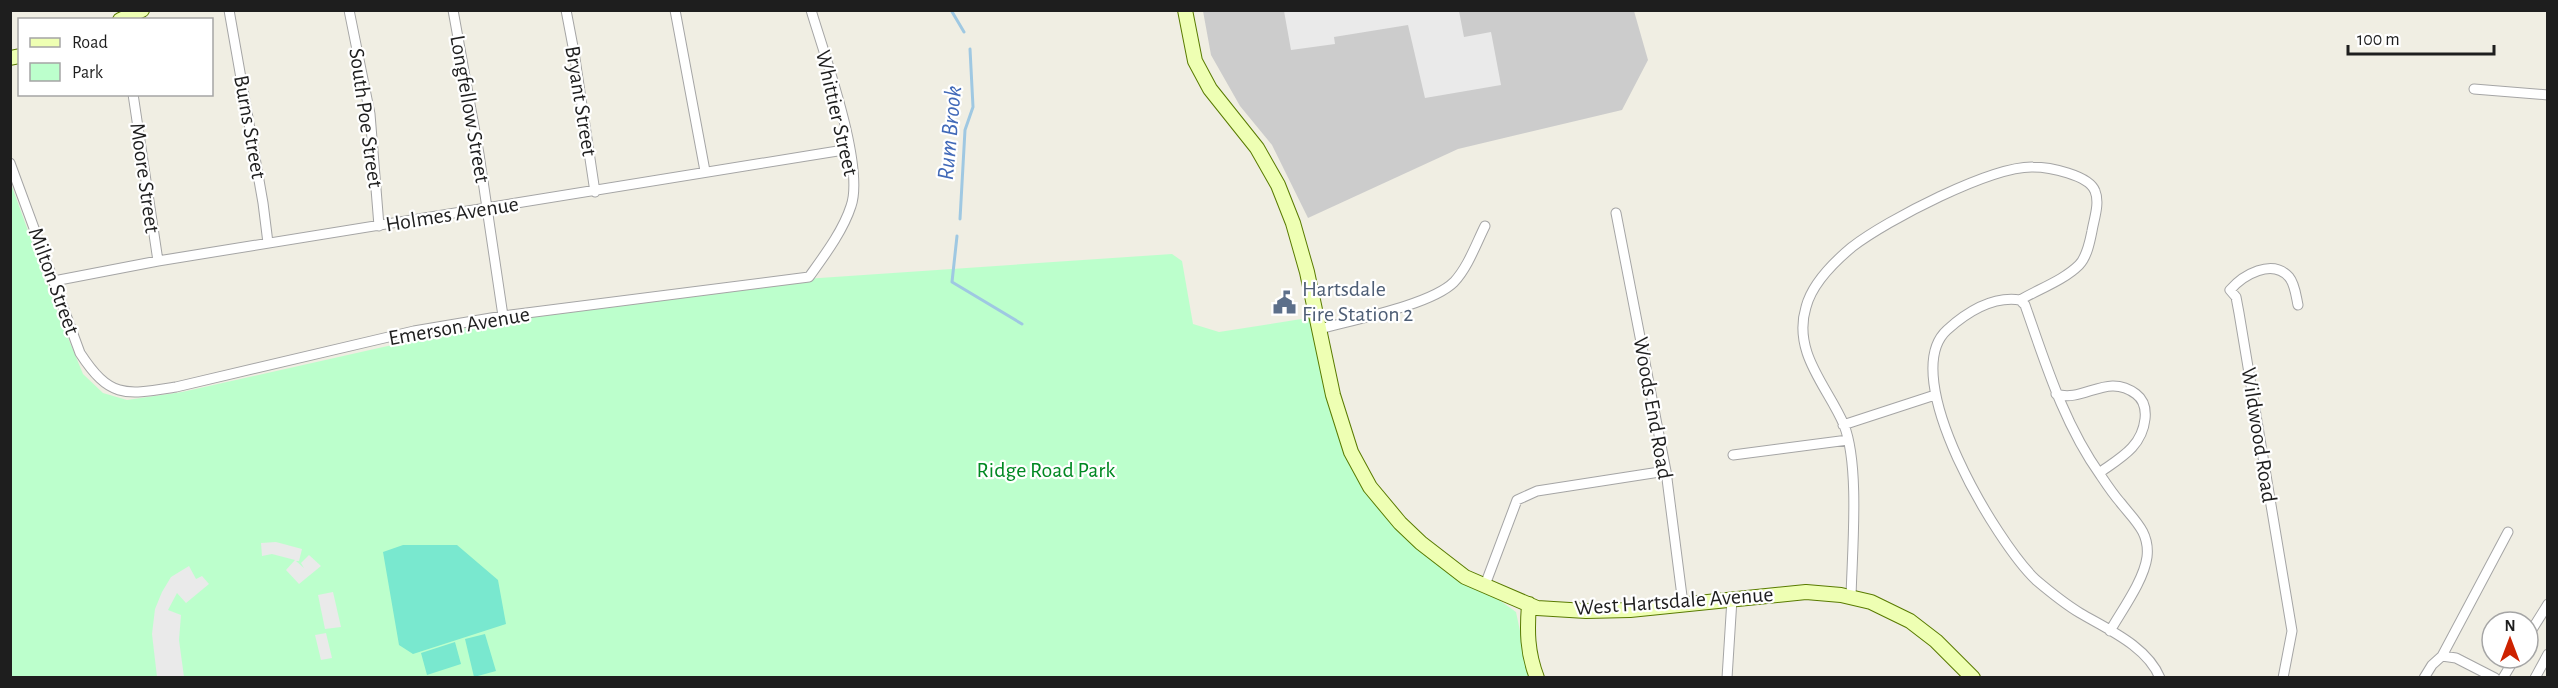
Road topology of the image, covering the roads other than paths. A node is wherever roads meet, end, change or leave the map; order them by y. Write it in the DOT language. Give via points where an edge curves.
graph roads {
  1 [pos="142,10"];
  2 [pos="229,10"];
  3 [pos="349,10"];
  4 [pos="453,10"];
  5 [pos="566,10"];
  6 [pos="675,10"];
  7 [pos="811,10"];
  8 [pos="1185,10"];
  9 [pos="122,18"];
  10 [pos="2474,89"];
  11 [pos="2547,95"];
  12 [pos="133,96"];
  13 [pos="850,149"];
  14 [pos="10,163"];
  15 [pos="705,171"];
  16 [pos="595,192"];
  17 [pos="487,208"];
  18 [pos="1616,213"];
  19 [pos="379,226"];
  20 [pos="1485,226"];
  21 [pos="268,243"];
  22 [pos="158,261"];
  23 [pos="809,277"];
  24 [pos="54,281"];
  25 [pos="2020,300"];
  26 [pos="2298,305"];
  27 [pos="503,316"];
  28 [pos="1320,329"];
  29 [pos="113,388"];
  30 [pos="2056,394"];
  31 [pos="1935,396"];
  32 [pos="1844,425"];
  33 [pos="1848,440"];
  34 [pos="1733,454"];
  35 [pos="1666,471"];
  36 [pos="2099,473"];
  37 [pos="2508,532"];
  38 [pos="1485,585"];
  39 [pos="1851,597"];
  40 [pos="1732,599"];
  41 [pos="1529,604"];
  42 [pos="1683,604"];
  43 [pos="2110,631"];
  44 [pos="2547,654"];
  45 [pos="2442,656"];
  46 [pos="1537,678"];
  47 [pos="1727,678"];
  48 [pos="1973,678"];
  49 [pos="2160,678"];
  50 [pos="2283,678"];
  51 [pos="2424,678"];
  52 [pos="2495,678"];
  53 [pos="2535,678"];
  1 -- 9 [label="main road"];
  2 -- 21 [label="street, Burns Street"];
  3 -- 19 [label="street, South Poe Street" via="370,114"];
  4 -- 17 [label="street, Longfellow Street"];
  5 -- 16 [label="street, Bryant Street"];
  6 -- 15 [label="street"];
  7 -- 13 [label="street, Whittier Street"];
  8 -- 28 [label="main road, West Hartsdale Avenue" via="1195,61 1210,89 1257,148 1278,185 1300,247"];
  10 -- 11 [label="street"];
  12 -- 22 [label="street, Moore Street"];
  13 -- 15 [label="street, Holmes Avenue"];
  13 -- 23 [label="street, Whittier Street" via="855,173 851,206"];
  14 -- 24 [label="street, Milton Street"];
  15 -- 16 [label="street, Holmes Avenue"];
  16 -- 17 [label="street, Holmes Avenue"];
  17 -- 19 [label="street, Holmes Avenue"];
  17 -- 27 [label="street, Longfellow Street"];
  18 -- 35 [label="street, Woods End Road"];
  19 -- 21 [label="street, Holmes Avenue"];
  20 -- 28 [label="street" via="1452,284 1401,306"];
  21 -- 22 [label="street, Holmes Avenue"];
  22 -- 24 [label="street, Holmes Avenue"];
  23 -- 27 [label="street, Emerson Avenue"];
  24 -- 29 [label="street, Milton Street" via="80,353 95,375"];
  25 -- 30 [label="street"];
  25 -- 31 [label="street" via="2010,298 1982,306 1941,335 1932,355"];
  25 -- 32 [label="street" via="2080,264 2089,243 2097,199 2092,186 2081,178 2036,166 2004,170 1949,192 1851,248 1826,272 1812,293 1803,325 1810,364"];
  26 -- 50 [label="street, Wildwood Road" via="2289,277 2274,269 2253,272 2230,290 2238,305 2292,632"];
  27 -- 29 [label="street, Emerson Avenue" via="414,331 176,387 143,392"];
  28 -- 38 [label="main road, West Hartsdale Avenue" via="1342,426 1370,487 1421,543 1465,577"];
  30 -- 36 [label="street"];
  30 -- 36 [label="street" via="2073,396 2103,386 2129,389 2139,397 2145,415 2141,438"];
  31 -- 32 [label="street"];
  31 -- 43 [label="street" via="1947,435 1963,466 1998,532 2026,570 2080,613"];
  32 -- 33 [label="street"];
  33 -- 34 [label="street"];
  33 -- 39 [label="street" via="1853,482"];
  35 -- 38 [label="street" via="1537,491 1517,500"];
  35 -- 42 [label="street, Woods End Road"];
  36 -- 43 [label="street" via="2138,521 2145,534 2147,556 2143,572"];
  37 -- 45 [label="street"];
  38 -- 41 [label="main road, West Hartsdale Avenue"];
  39 -- 40 [label="main road, West Hartsdale Avenue" via="1806,592"];
  39 -- 48 [label="main road, West Hartsdale Avenue" via="1910,621"];
  40 -- 42 [label="main road, West Hartsdale Avenue"];
  40 -- 47 [label="street"];
  41 -- 42 [label="main road, West Hartsdale Avenue" via="1546,609 1630,610"];
  41 -- 46 [label="main road" via="1528,644"];
  43 -- 49 [label="street" via="2148,660"];
  44 -- 53 [label="street"];
  45 -- 51 [label="street"];
  45 -- 52 [label="street" via="2456,658"];
}
